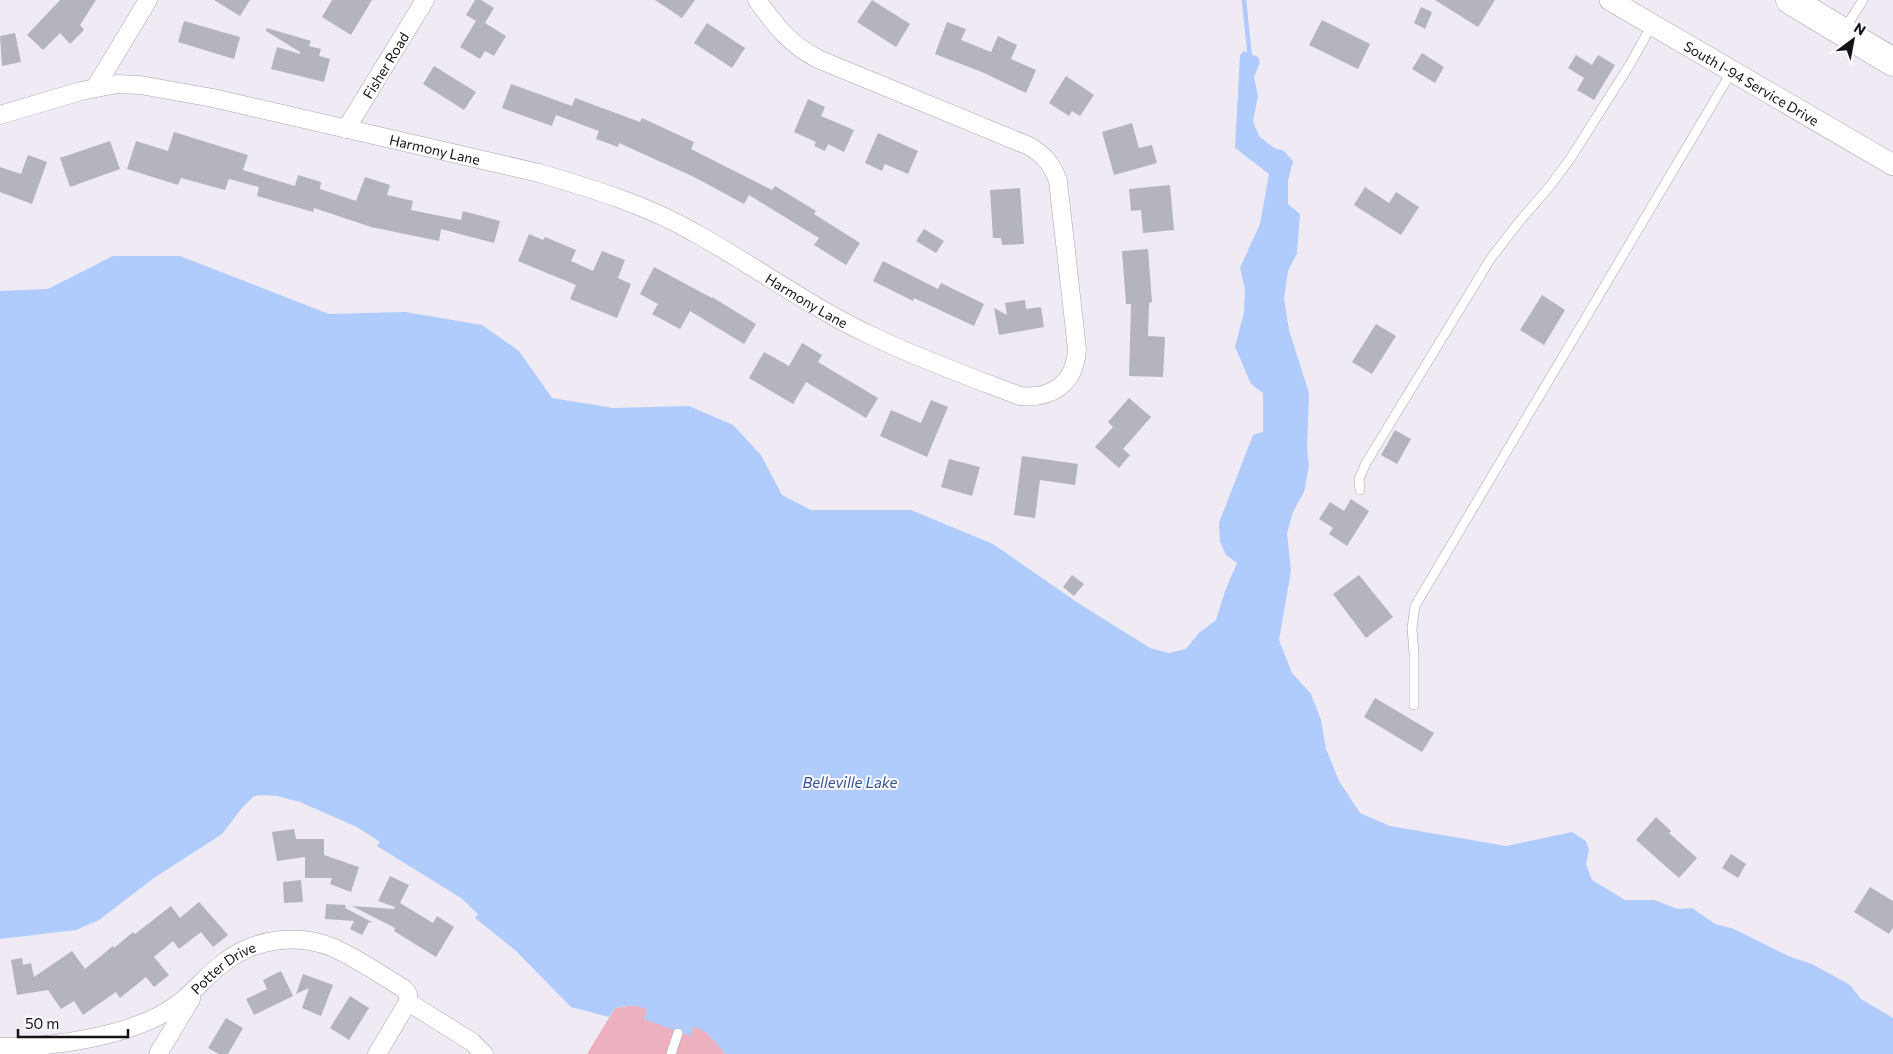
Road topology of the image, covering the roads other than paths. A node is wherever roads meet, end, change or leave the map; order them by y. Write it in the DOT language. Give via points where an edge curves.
graph roads {
  1 [pos="148,0"];
  2 [pos="425,0"];
  3 [pos="757,0"];
  4 [pos="1610,0"];
  5 [pos="1790,0"];
  6 [pos="1863,0"];
  7 [pos="1652,24"];
  8 [pos="1843,32"];
  9 [pos="1893,62"];
  10 [pos="1732,71"];
  11 [pos="95,88"];
  12 [pos="0,115"];
  13 [pos="346,129"];
  14 [pos="1893,165"];
  15 [pos="1360,490"];
  16 [pos="1414,705"];
  17 [pos="197,988"];
  18 [pos="408,1002"];
  19 [pos="678,1033"];
  20 [pos="0,1047"];
  21 [pos="158,1054"];
  22 [pos="377,1054"];
  23 [pos="484,1054"];
  24 [pos="671,1054"];
  1 -- 11 [label="street"];
  2 -- 13 [label="street, Fisher Road"];
  3 -- 13 [label="street, Harmony Lane" via="780,31 803,52 1029,146 1049,162 1058,181 1077,349 1074,366 1062,385 1042,396 1020,396 871,336 694,232 634,204 581,185"];
  4 -- 7 [label="street, South I-94 Service Drive"];
  5 -- 8 [label="highway"];
  6 -- 8 [label="lane"];
  7 -- 10 [label="street, South I-94 Service Drive"];
  7 -- 15 [label="lane" via="1570,158 1491,258 1366,463 1359,479"];
  8 -- 9 [label="highway"];
  10 -- 14 [label="street, South I-94 Service Drive"];
  10 -- 16 [label="lane" via="1415,606 1412,628"];
  11 -- 12 [label="street, Harmony Lane"];
  11 -- 13 [label="street, Harmony Lane" via="117,84 140,85"];
  17 -- 18 [label="street, Potter Drive" via="239,952 268,942 295,940 321,944 346,954 403,988 408,994"];
  17 -- 20 [label="street, Potter Drive" via="176,1006 134,1026 54,1045"];
  17 -- 21 [label="street"];
  18 -- 22 [label="street"];
  18 -- 23 [label="street" via="472,1042"];
  19 -- 24 [label="lane"];
}
